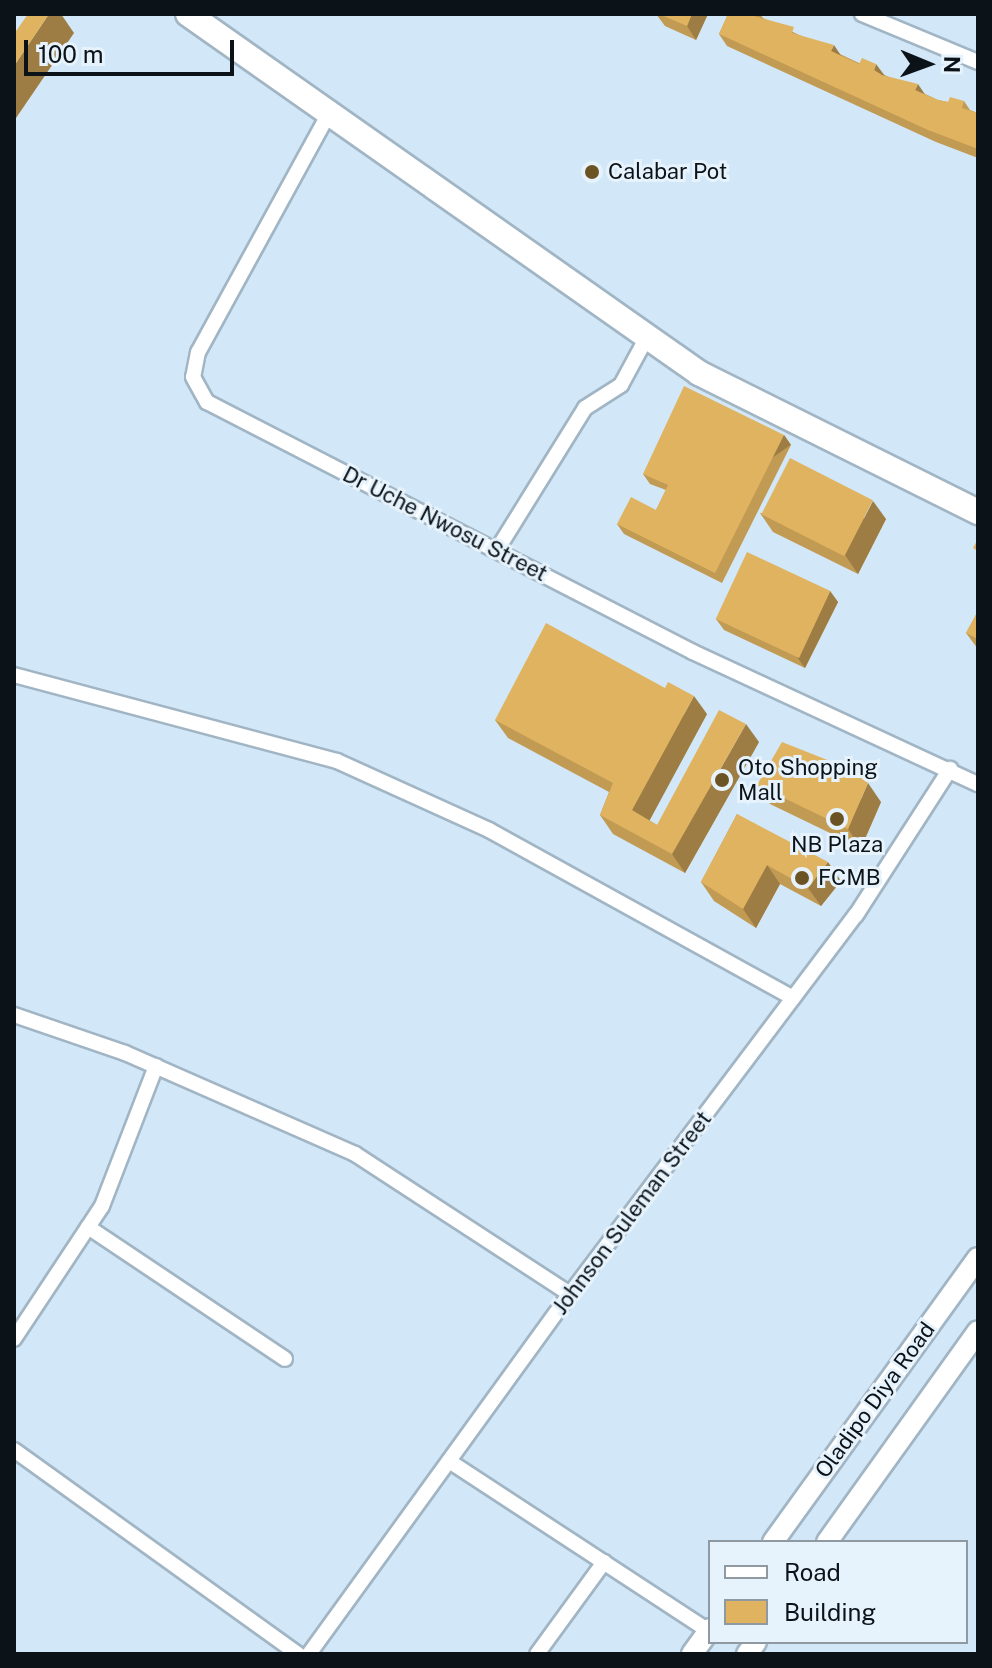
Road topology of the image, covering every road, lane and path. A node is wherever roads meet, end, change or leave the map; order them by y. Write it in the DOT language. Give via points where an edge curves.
graph roads {
  1 [pos="188,14"];
  2 [pos="862,14"];
  3 [pos="978,62"];
  4 [pos="328,115"];
  5 [pos="647,337"];
  6 [pos="978,512"];
  7 [pos="497,550"];
  8 [pos="14,675"];
  9 [pos="950,769"];
  10 [pos="978,784"];
  11 [pos="793,998"];
  12 [pos="14,1015"];
  13 [pos="156,1066"];
  14 [pos="88,1227"];
  15 [pos="978,1258"];
  16 [pos="570,1294"];
  17 [pos="978,1331"];
  18 [pos="14,1339"];
  19 [pos="285,1359"];
  20 [pos="14,1450"];
  21 [pos="449,1461"];
  22 [pos="774,1540"];
  23 [pos="828,1540"];
  24 [pos="604,1562"];
  25 [pos="708,1629"];
  26 [pos="708,1631"];
  27 [pos="298,1654"];
  28 [pos="309,1654"];
  29 [pos="537,1654"];
  30 [pos="692,1654"];
  1 -- 4 [label="main road"];
  2 -- 3 [label="street"];
  4 -- 5 [label="main road" via="512,238"];
  4 -- 7 [label="street, Dr Uche Nwosu Street" via="198,352 193,377 198,391 207,402"];
  5 -- 6 [label="main road" via="699,373"];
  5 -- 7 [label="street" via="621,385 585,408"];
  7 -- 9 [label="street, Dr Uche Nwosu Street" via="693,652"];
  8 -- 11 [label="street" via="351,767 489,830"];
  9 -- 10 [label="street, Dr Uche Nwosu Street"];
  9 -- 11 [label="street, Johnson Suleman Street" via="856,915"];
  11 -- 16 [label="street, Johnson Suleman Street"];
  12 -- 13 [label="street"];
  13 -- 14 [label="street" via="102,1206"];
  13 -- 16 [label="street" via="355,1154"];
  14 -- 18 [label="street"];
  14 -- 19 [label="street"];
  15 -- 22 [label="main road, Oladipo Diya Road"];
  16 -- 21 [label="street, Johnson Suleman Street"];
  17 -- 23 [label="main road, Oladipo Diya Road"];
  20 -- 27 [label="street"];
  21 -- 24 [label="street"];
  21 -- 28 [label="street, Johnson Suleman Street"];
  24 -- 25 [label="street"];
  24 -- 29 [label="street"];
  26 -- 30 [label="main road"];
}
